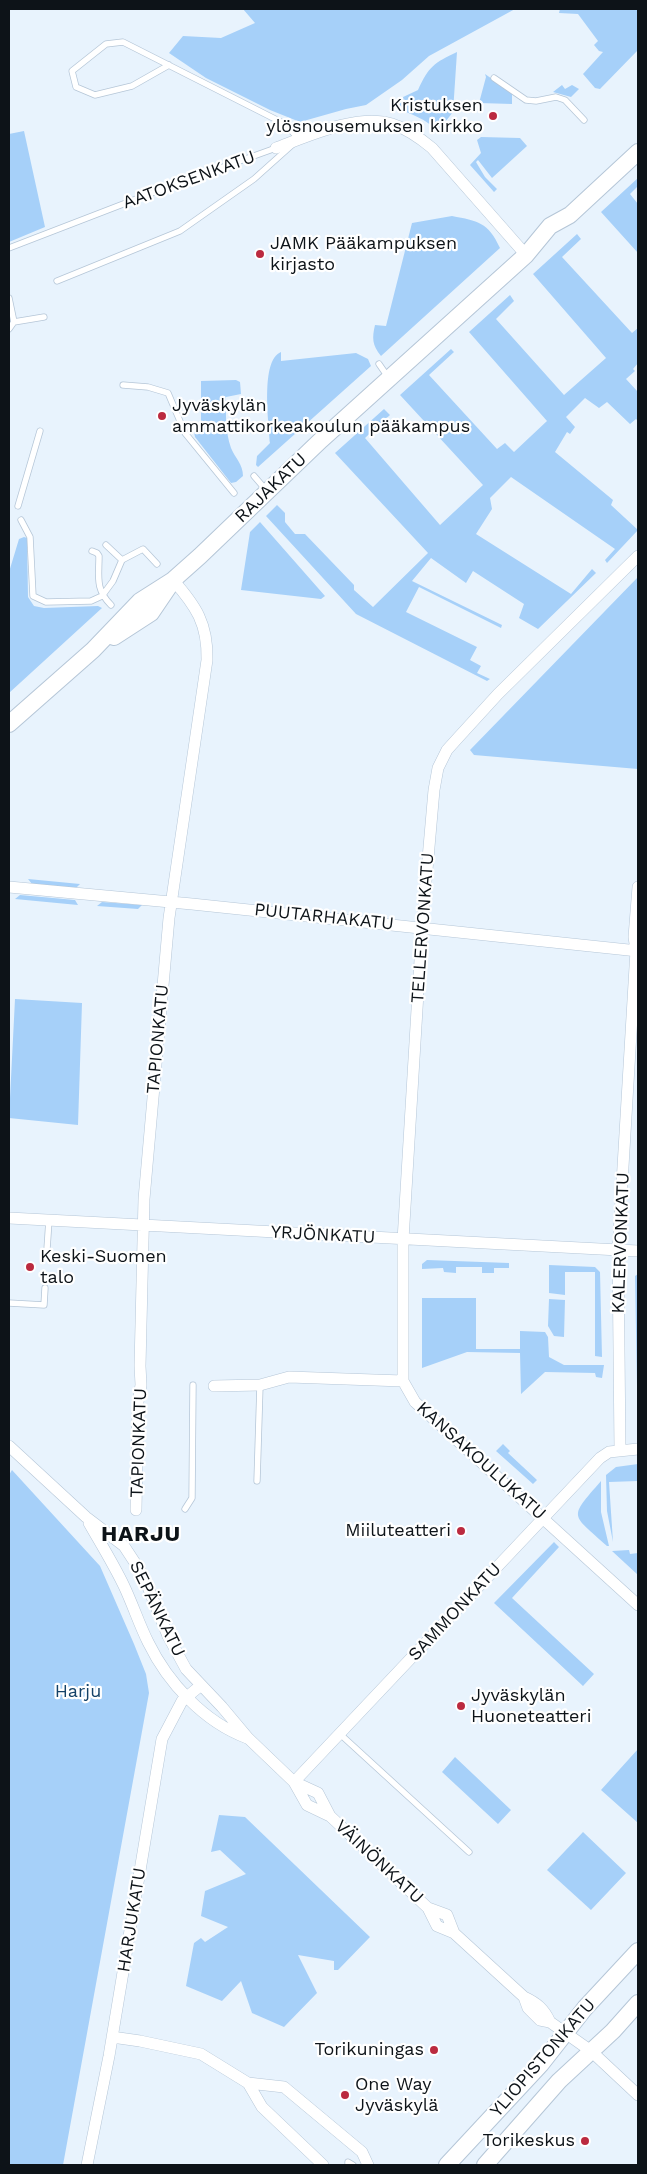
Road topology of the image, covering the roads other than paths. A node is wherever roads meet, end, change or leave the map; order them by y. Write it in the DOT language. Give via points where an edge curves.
graph roads {
  1 [pos="169,65"];
  2 [pos="494,78"];
  3 [pos="584,120"];
  4 [pos="300,139"];
  5 [pos="276,148"];
  6 [pos="638,152"];
  7 [pos="9,248"];
  8 [pos="526,255"];
  9 [pos="57,281"];
  10 [pos="9,298"];
  11 [pos="44,317"];
  12 [pos="14,322"];
  13 [pos="9,329"];
  14 [pos="379,364"];
  15 [pos="389,379"];
  16 [pos="123,385"];
  17 [pos="40,431"];
  18 [pos="254,476"];
  19 [pos="267,492"];
  20 [pos="234,493"];
  21 [pos="18,506"];
  22 [pos="21,520"];
  23 [pos="106,545"];
  24 [pos="92,551"];
  25 [pos="638,556"];
  26 [pos="122,560"];
  27 [pos="158,564"];
  28 [pos="174,580"];
  29 [pos="102,596"];
  30 [pos="111,605"];
  31 [pos="9,724"];
  32 [pos="9,887"];
  33 [pos="638,887"];
  34 [pos="171,902"];
  35 [pos="422,927"];
  36 [pos="637,951"];
  37 [pos="9,1218"];
  38 [pos="49,1220"];
  39 [pos="143,1224"];
  40 [pos="404,1240"];
  41 [pos="47,1249"];
  42 [pos="618,1250"];
  43 [pos="638,1251"];
  44 [pos="45,1288"];
  45 [pos="9,1303"];
  46 [pos="403,1381"];
  47 [pos="193,1385"];
  48 [pos="260,1385"];
  49 [pos="214,1386"];
  50 [pos="9,1446"];
  51 [pos="638,1449"];
  52 [pos="620,1450"];
  53 [pos="257,1481"];
  54 [pos="185,1509"];
  55 [pos="136,1510"];
  56 [pos="86,1517"];
  57 [pos="544,1518"];
  58 [pos="638,1605"];
  59 [pos="200,1686"];
  60 [pos="188,1697"];
  61 [pos="340,1734"];
  62 [pos="248,1738"];
  63 [pos="294,1782"];
  64 [pos="468,1852"];
  65 [pos="638,1951"];
  66 [pos="638,2003"];
  67 [pos="566,2033"];
  68 [pos="112,2037"];
  69 [pos="591,2051"];
  70 [pos="248,2084"];
  71 [pos="638,2095"];
  72 [pos="87,2165"];
  73 [pos="323,2165"];
  74 [pos="348,2165"];
  75 [pos="353,2165"];
  76 [pos="368,2165"];
  77 [pos="447,2165"];
  78 [pos="485,2165"];
  1 -- 1 [label="lane" via="122,42 106,44 72,71 76,87 95,94 132,86"];
  1 -- 4 [label="lane" via="285,124"];
  2 -- 3 [label="lane" via="526,100 536,102 556,97 565,100"];
  4 -- 5 [label="street, AATOKSENKATU"];
  4 -- 8 [label="street, AATOKSENKATU" via="342,125 377,121 414,134 432,148"];
  4 -- 9 [label="lane" via="254,179 180,231"];
  5 -- 7 [label="lane, AATOKSENKATU"];
  6 -- 8 [label="main road, RAJAKATU" via="570,215 550,226"];
  8 -- 15 [label="main road, RAJAKATU"];
  10 -- 12 [label="lane"];
  11 -- 12 [label="lane"];
  12 -- 13 [label="lane"];
  14 -- 15 [label="lane"];
  15 -- 19 [label="main road, RAJAKATU"];
  16 -- 20 [label="lane" via="148,387 168,394 185,433"];
  17 -- 21 [label="lane"];
  18 -- 19 [label="lane"];
  19 -- 28 [label="main road, RAJAKATU"];
  22 -- 29 [label="lane" via="30,538 33,596 46,602 91,601"];
  23 -- 26 [label="lane"];
  24 -- 29 [label="lane" via="99,556 99,590"];
  25 -- 35 [label="street, TELLERVONKATU" via="498,694 447,750 438,768 434,790"];
  26 -- 27 [label="lane" via="143,549"];
  26 -- 29 [label="lane"];
  28 -- 31 [label="main road, RAJAKATU" via="151,613 94,650"];
  28 -- 34 [label="street, TAPIONKATU" via="202,620 208,649"];
  29 -- 30 [label="lane"];
  32 -- 34 [label="street, PUUTARHAKATU"];
  33 -- 36 [label="street, KALERVONKATU" via="634,937"];
  34 -- 35 [label="street, PUUTARHAKATU"];
  34 -- 39 [label="street, TAPIONKATU"];
  35 -- 36 [label="street, PUUTARHAKATU"];
  35 -- 40 [label="street, TELLERVONKATU"];
  36 -- 42 [label="street, KALERVONKATU"];
  37 -- 38 [label="street, YRJÖNKATU"];
  38 -- 39 [label="street, YRJÖNKATU"];
  38 -- 41 [label="lane"];
  39 -- 40 [label="street, YRJÖNKATU"];
  39 -- 55 [label="street, TAPIONKATU"];
  40 -- 42 [label="street, YRJÖNKATU"];
  40 -- 46 [label="street, TELLERVONKATU"];
  42 -- 43 [label="street, YRJÖNKATU"];
  42 -- 52 [label="street, KALERVONKATU"];
  44 -- 45 [label="lane" via="44,1305"];
  46 -- 48 [label="street" via="289,1377"];
  46 -- 57 [label="street, KANSAKOULUKATU" via="415,1402"];
  47 -- 54 [label="lane" via="192,1498"];
  48 -- 49 [label="street"];
  48 -- 53 [label="lane"];
  50 -- 56 [label="street, SEPÄNKATU"];
  51 -- 52 [label="street"];
  52 -- 57 [label="street, SAMMONKATU" via="600,1458"];
  56 -- 59 [label="street, SEPÄNKATU" via="124,1546 143,1575 184,1666"];
  56 -- 60 [label="street, SEPÄNKATU" via="124,1585 148,1643 166,1673"];
  57 -- 58 [label="street, KANSAKOULUKATU"];
  57 -- 61 [label="street, SAMMONKATU"];
  59 -- 60 [label="street, HARJUKATU"];
  59 -- 62 [label="street, VÄINÖNKATU"];
  60 -- 62 [label="street, VÄINÖNKATU" via="202,1712 230,1731"];
  60 -- 68 [label="street, HARJUKATU" via="182,1701 162,1739"];
  61 -- 63 [label="street, SAMMONKATU"];
  61 -- 64 [label="lane"];
  62 -- 63 [label="street, VÄINÖNKATU"];
  63 -- 67 [label="street, VÄINÖNKATU" via="318,1793 330,1816 428,1908 437,1926 454,1933 524,1997 528,2008 540,2020 550,2022"];
  65 -- 67 [label="main road, YLIOPISTONKATU"];
  66 -- 69 [label="main road, YLIOPISTONKATU"];
  67 -- 69 [label="street, VÄINÖNKATU"];
  67 -- 77 [label="main road, YLIOPISTONKATU"];
  68 -- 70 [label="street" via="201,2054"];
  68 -- 72 [label="street, HARJUKATU"];
  69 -- 71 [label="street, VÄINÖNKATU"];
  69 -- 78 [label="main road, YLIOPISTONKATU" via="559,2081"];
  70 -- 73 [label="street" via="262,2107"];
  70 -- 76 [label="street" via="284,2087 362,2152"];
  74 -- 75 [label="lane" via="348,2162"];
}
